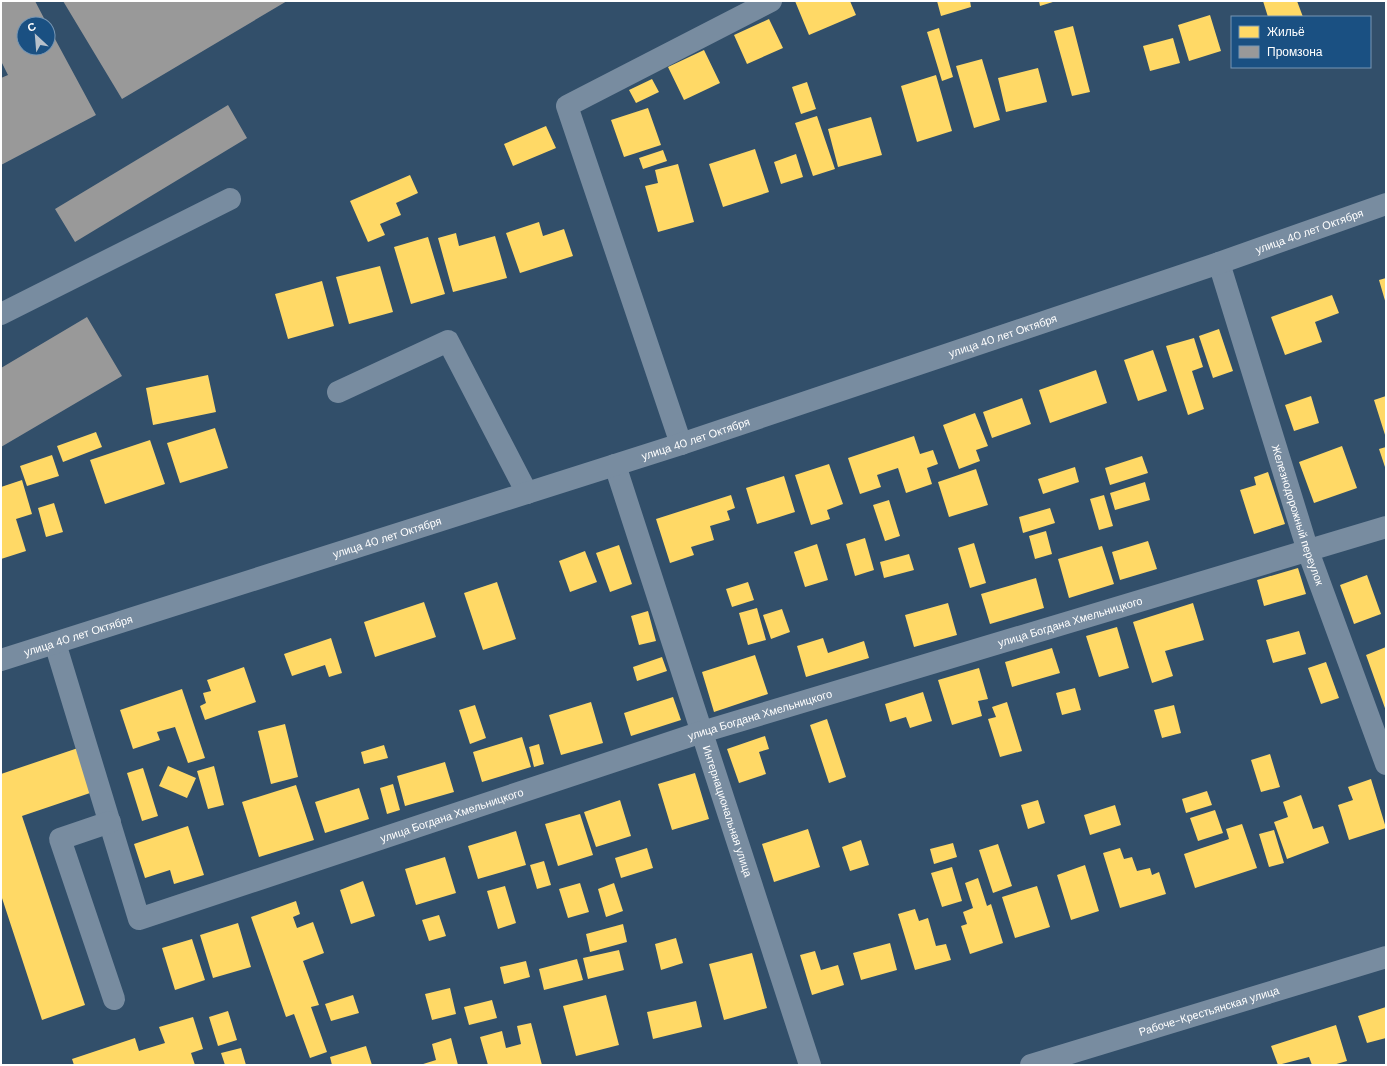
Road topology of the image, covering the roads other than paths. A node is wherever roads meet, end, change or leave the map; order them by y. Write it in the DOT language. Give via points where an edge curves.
graph roads {
  1 [pos="770,1"];
  2 [pos="230,200"];
  3 [pos="1386,204"];
  4 [pos="1219,263"];
  5 [pos="1,314"];
  6 [pos="338,392"];
  7 [pos="681,444"];
  8 [pos="615,465"];
  9 [pos="527,493"];
  10 [pos="1386,527"];
  11 [pos="1308,551"];
  12 [pos="55,643"];
  13 [pos="1,660"];
  14 [pos="702,732"];
  15 [pos="1386,764"];
  16 [pos="110,822"];
  17 [pos="1386,957"];
  18 [pos="114,999"];
  19 [pos="810,1065"];
  20 [pos="1031,1065"];
  1 -- 7 [label="street" via="567,106"];
  2 -- 5 [label="street"];
  3 -- 4 [label="street, улица 40 лет Октября"];
  4 -- 7 [label="street, улица 40 лет Октября"];
  4 -- 11 [label="street, Железнодорожный переулок"];
  6 -- 9 [label="street" via="448,341"];
  7 -- 8 [label="street, улица 40 лет Октября"];
  8 -- 9 [label="street, улица 40 лет Октября"];
  8 -- 14 [label="street, Интернациональная улица"];
  9 -- 12 [label="street, улица 40 лет Октября"];
  10 -- 11 [label="street, улица Богдана Хмельницкого"];
  11 -- 14 [label="street, улица Богдана Хмельницкого"];
  11 -- 15 [label="street, Железнодорожный переулок"];
  12 -- 13 [label="street, улица 40 лет Октября"];
  12 -- 16 [label="street"];
  14 -- 16 [label="street, улица Богдана Хмельницкого" via="139,919"];
  14 -- 19 [label="street, Интернациональная улица"];
  16 -- 18 [label="street" via="60,839"];
  17 -- 20 [label="street, Рабоче-Крестьянская улица"];
}
